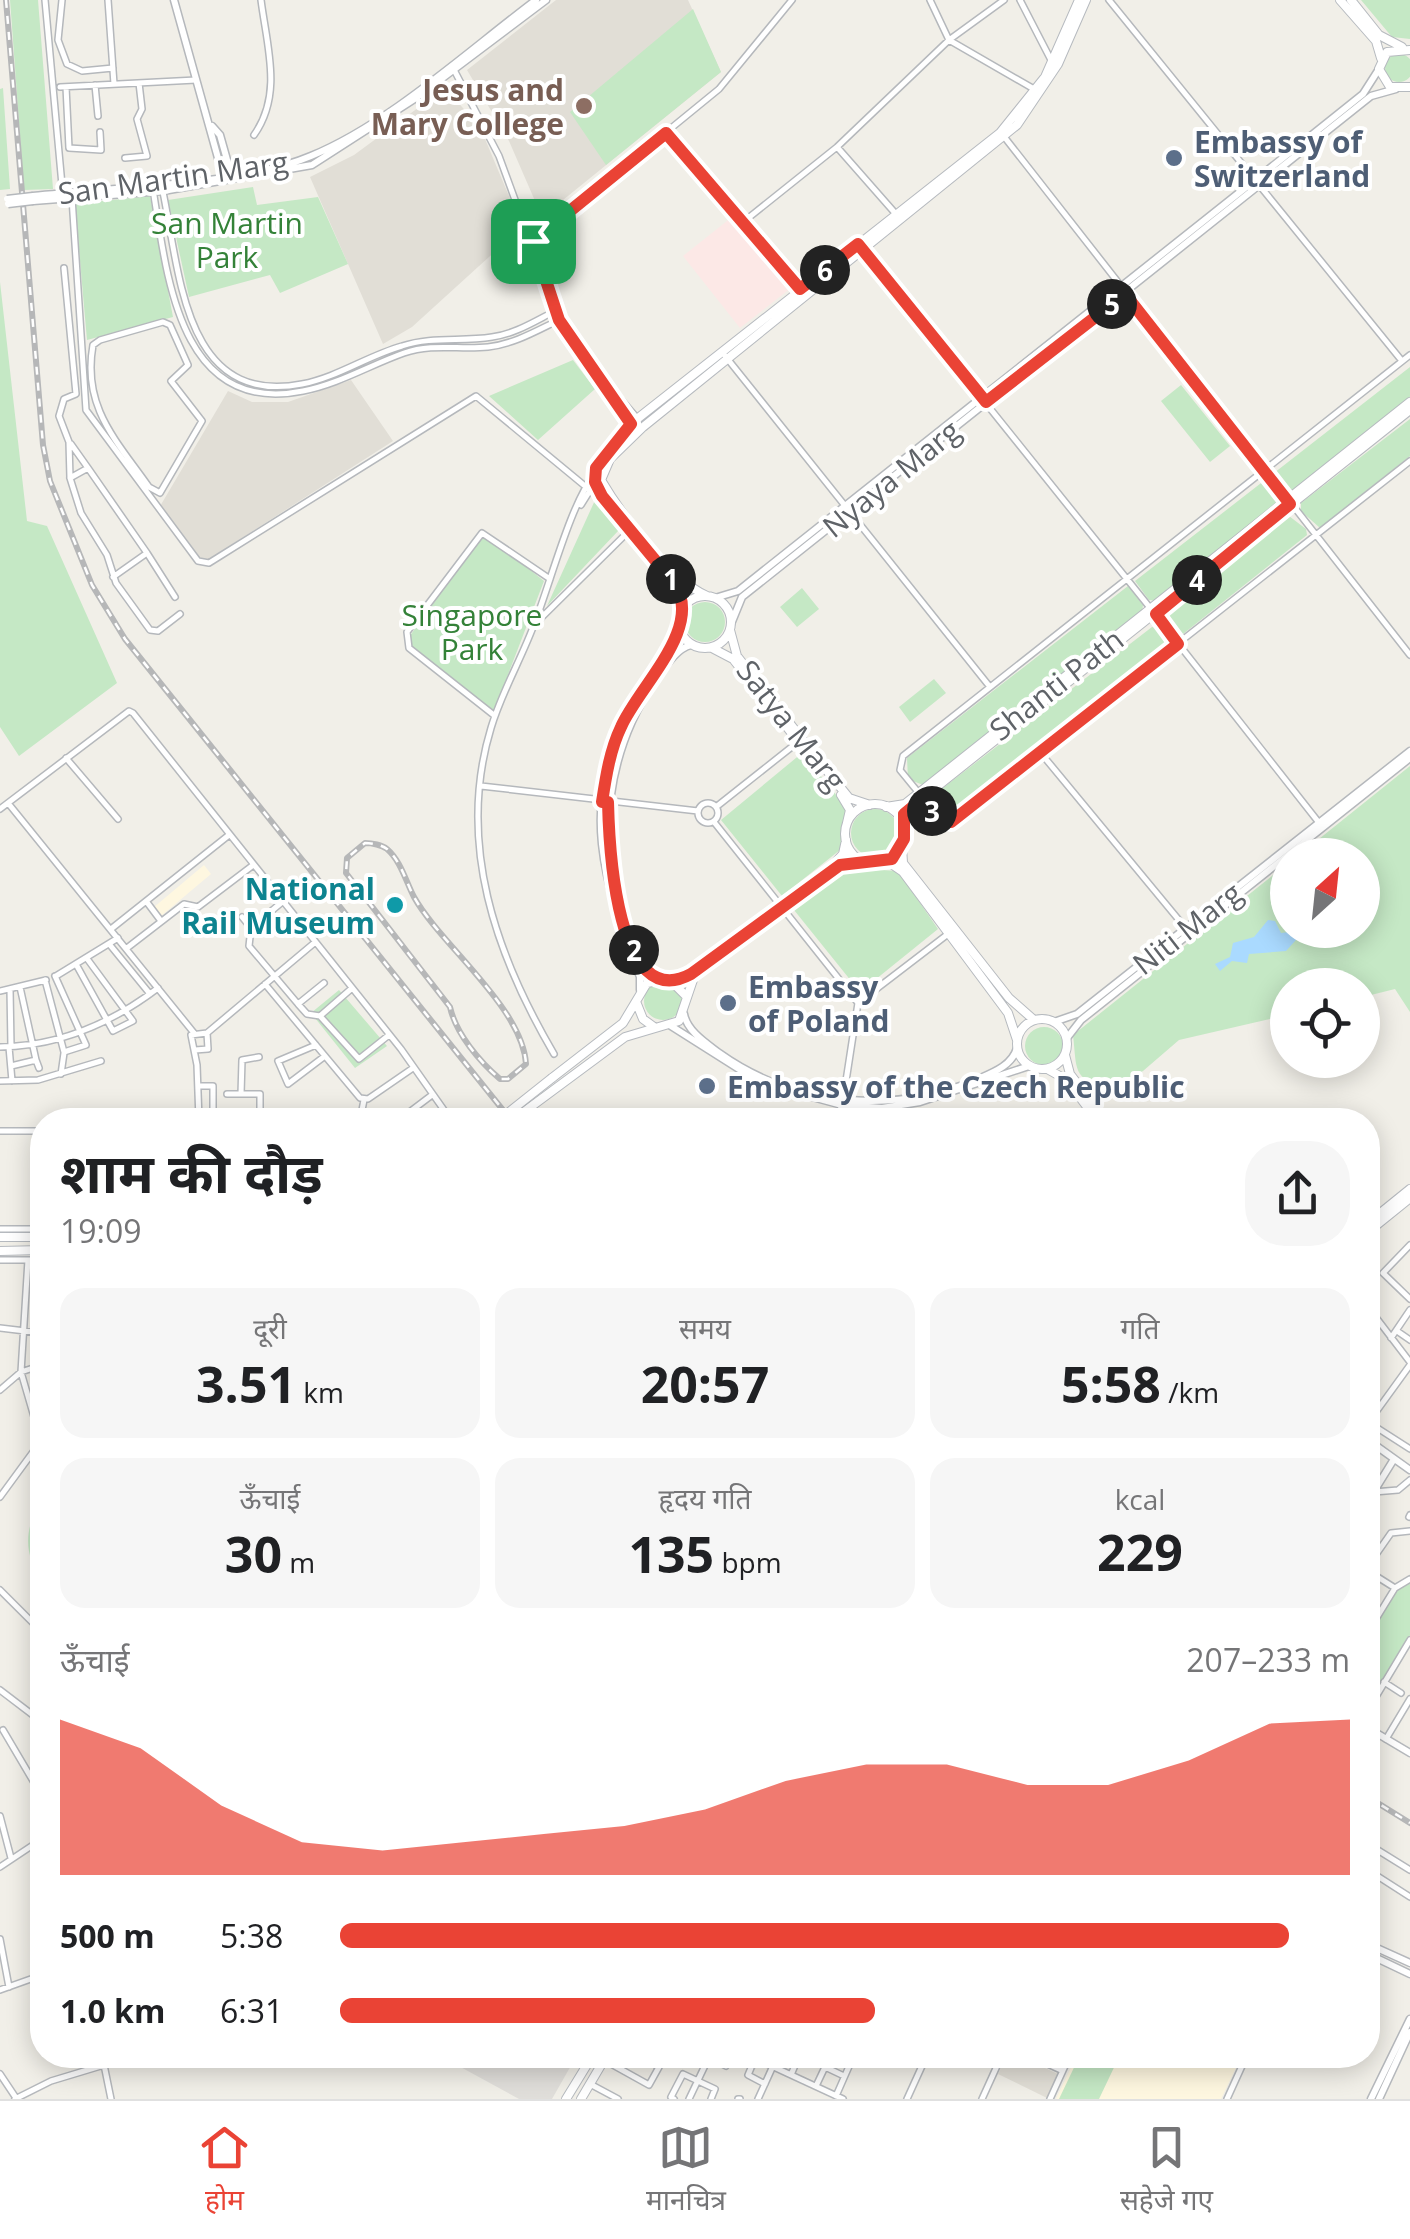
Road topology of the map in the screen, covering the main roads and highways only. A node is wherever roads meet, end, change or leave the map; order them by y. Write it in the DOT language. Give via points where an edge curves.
graph roads {
  1 [pos="1083,0"];
  2 [pos="1340,0"];
  3 [pos="1351,0"];
  4 [pos="1407,48"];
  5 [pos="1382,58"];
  6 [pos="1404,90"];
  7 [pos="1002,135"];
  8 [pos="860,247"];
  9 [pos="1410,402"];
  10 [pos="1410,410"];
  11 [pos="600,476"];
  12 [pos="1288,502"];
  13 [pos="711,597"];
  14 [pos="681,612"];
  15 [pos="731,627"];
  16 [pos="712,648"];
  17 [pos="920,796"];
  18 [pos="870,805"];
  19 [pos="886,807"];
  20 [pos="848,823"];
  21 [pos="903,824"];
  22 [pos="846,840"];
  23 [pos="902,847"];
  24 [pos="862,861"];
  25 [pos="887,862"];
  26 [pos="782,908"];
  27 [pos="674,981"];
  28 [pos="686,996"];
  29 [pos="637,1002"];
  30 [pos="1034,1020"];
  31 [pos="654,1027"];
  32 [pos="1017,1044"];
  33 [pos="1065,1055"];
  34 [pos="1048,1069"];
  35 [pos="555,1082"];
  36 [pos="517,1108"];
  37 [pos="527,1108"];
  38 [pos="1088,1108"];
  39 [pos="1096,1108"];
  40 [pos="1410,1188"];
  41 [pos="1410,1198"];
  42 [pos="1380,1214"];
  43 [pos="1380,1222"];
  44 [pos="0,1238"];
  45 [pos="30,1238"];
  46 [pos="30,1250"];
  47 [pos="0,1251"];
  48 [pos="586,2068"];
  49 [pos="600,2068"];
  50 [pos="566,2099"];
  51 [pos="581,2099"];
  1 -- 7 [label="main road" via="1052,62"];
  1 -- 7 [label="main road" via="1058,64"];
  2 -- 5 [label="main road" via="1376,40"];
  3 -- 4 [label="main road" via="1379,35"];
  4 -- 5 [label="main road"];
  5 -- 6 [label="main road" via="1384,82"];
  7 -- 8 [label="main road"];
  7 -- 8 [label="main road" via="895,213"];
  8 -- 11 [label="main road" via="606,452"];
  9 -- 12 [label="main road, Shanti Path"];
  10 -- 12 [label="main road, Shanti Path"];
  11 -- 13 [label="main road" via="682,583"];
  11 -- 14 [label="main road" via="630,530 680,591"];
  12 -- 17 [label="main road, Shanti Path"];
  13 -- 14 [label="main road" via="689,601"];
  13 -- 15 [label="main road" via="727,608"];
  14 -- 16 [label="main road" via="680,632 692,645"];
  15 -- 16 [label="main road"];
  15 -- 18 [label="main road, Satya Marg" via="737,656 849,798"];
  16 -- 20 [label="main road, Satya Marg" via="733,658 848,805"];
  17 -- 19 [label="main road, Shanti Path"];
  17 -- 21 [label="main road, Shanti Path"];
  18 -- 19 [label="main road"];
  18 -- 20 [label="main road"];
  19 -- 21 [label="main road"];
  20 -- 22 [label="main road"];
  21 -- 23 [label="main road"];
  22 -- 24 [label="main road"];
  22 -- 26 [label="main road" via="836,862"];
  23 -- 25 [label="main road"];
  23 -- 30 [label="main road" via="902,862 937,908"];
  24 -- 25 [label="main road"];
  24 -- 26 [label="main road" via="840,865"];
  25 -- 32 [label="main road" via="904,872 1008,1013"];
  26 -- 27 [label="main road"];
  26 -- 28 [label="main road" via="694,978"];
  27 -- 28 [label="main road"];
  27 -- 29 [label="main road" via="655,979 640,990"];
  28 -- 31 [label="main road" via="684,1014 671,1026"];
  29 -- 31 [label="main road" via="640,1016"];
  29 -- 35 [label="main road"];
  30 -- 32 [label="main road"];
  30 -- 33 [label="main road" via="1054,1022 1067,1038"];
  31 -- 35 [label="main road" via="625,1037"];
  32 -- 34 [label="main road" via="1029,1066"];
  33 -- 34 [label="main road"];
  33 -- 39 [label="main road" via="1070,1074"];
  34 -- 38 [label="main road" via="1067,1080"];
  35 -- 36 [label="main road, bridge"];
  35 -- 37 [label="main road"];
  40 -- 42 [label="main road"];
  41 -- 43 [label="main road"];
  44 -- 45 [label="main road"];
  46 -- 47 [label="main road"];
  48 -- 50 [label="main road"];
  49 -- 51 [label="main road"];
}
